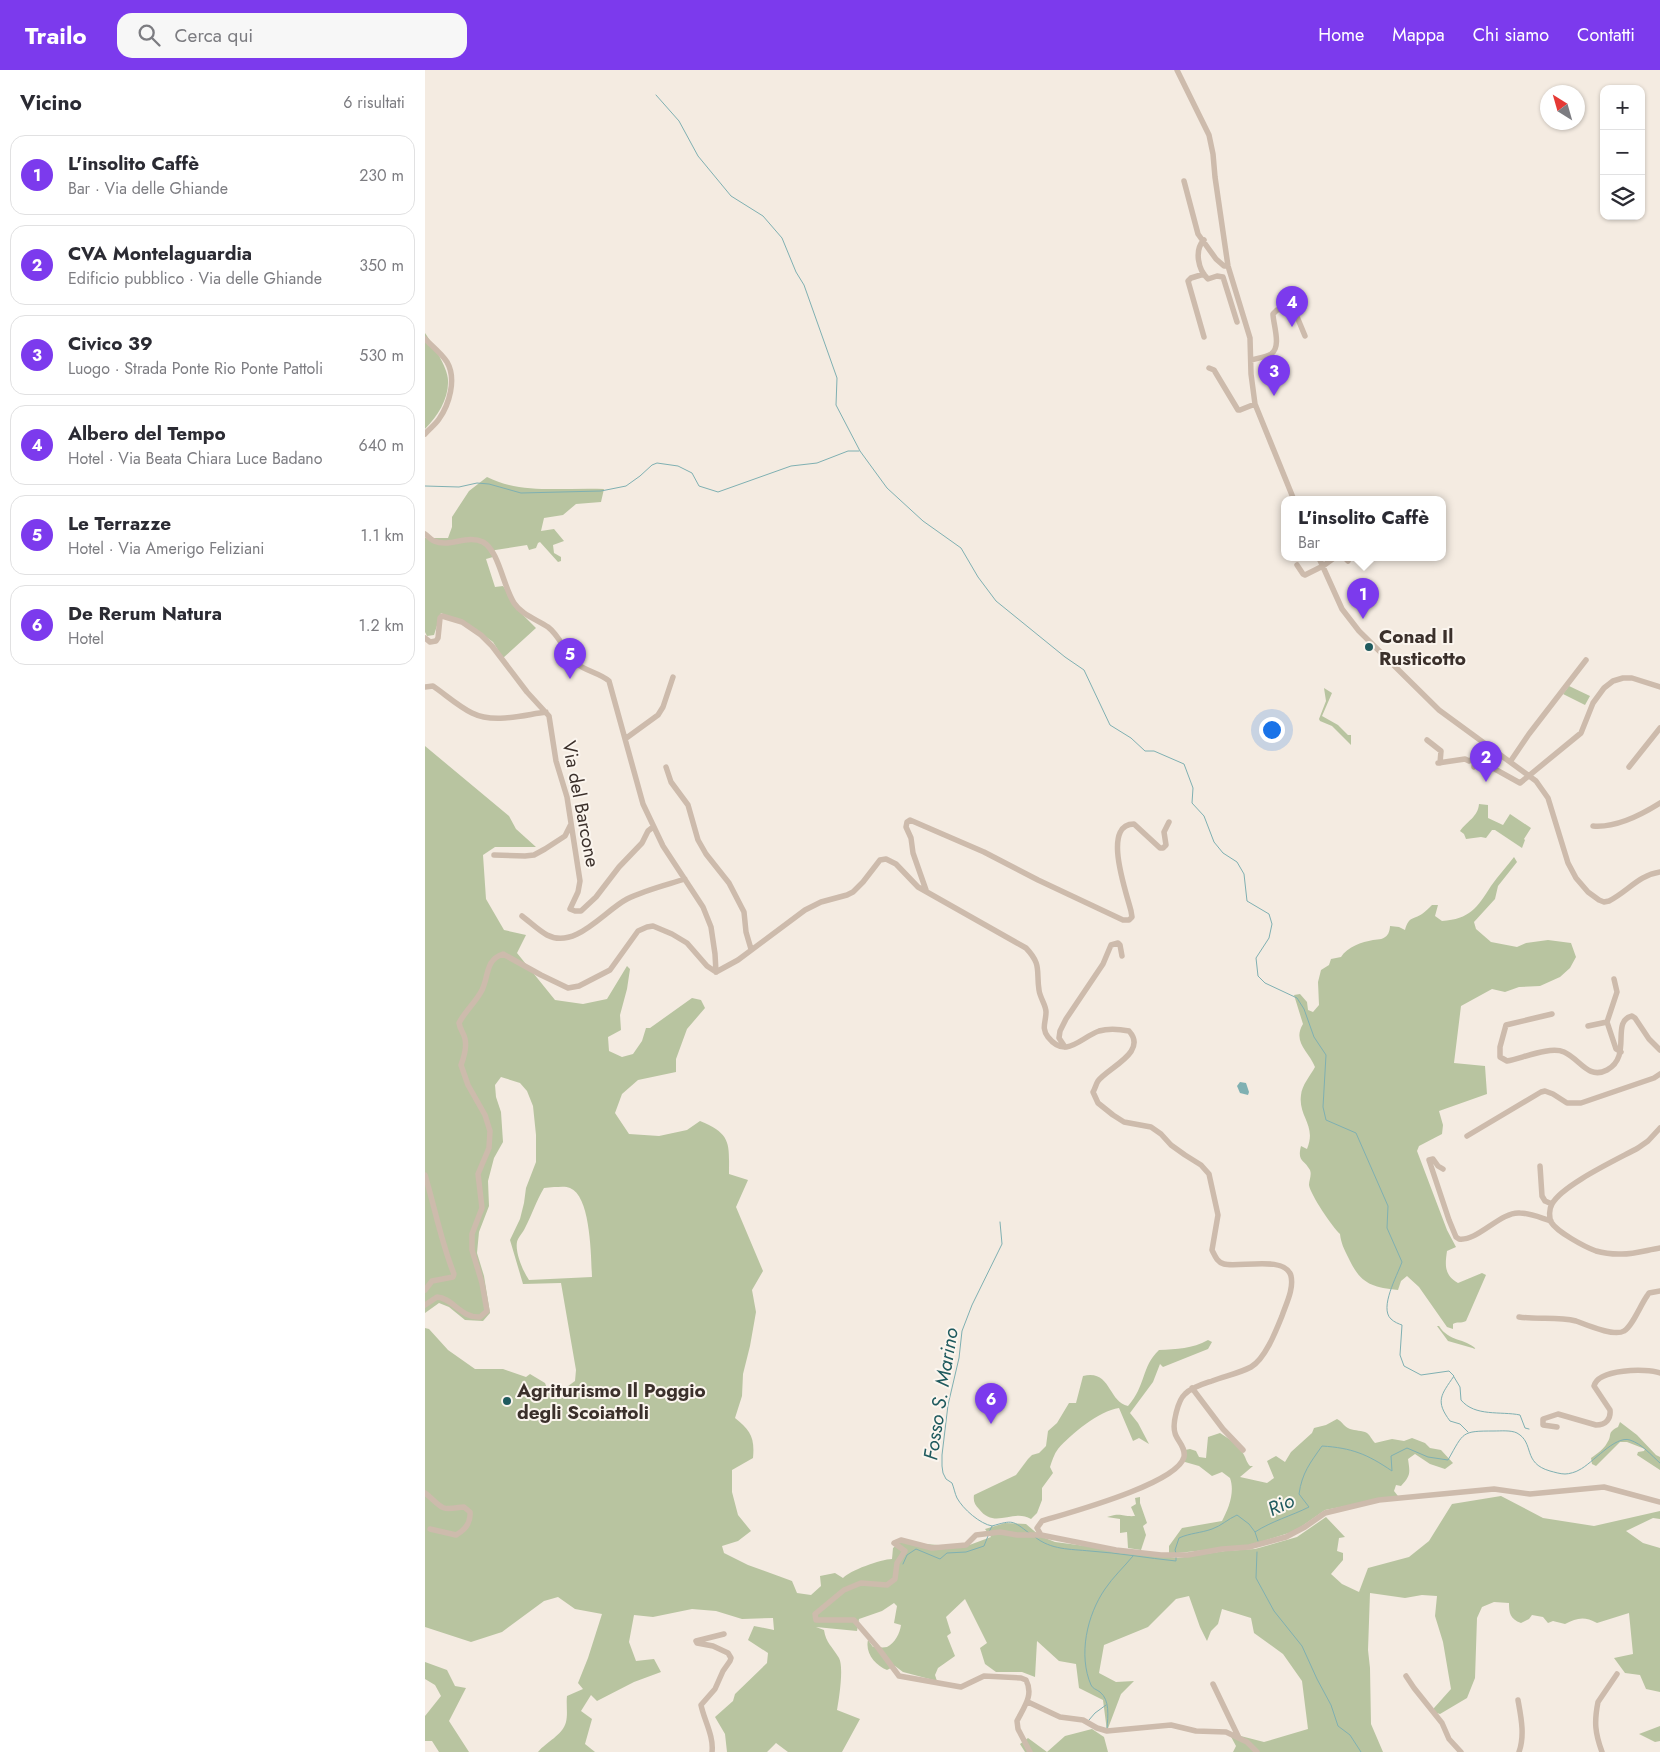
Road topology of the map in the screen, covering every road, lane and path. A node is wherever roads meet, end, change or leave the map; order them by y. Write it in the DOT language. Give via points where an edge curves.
graph roads {
  1 [pos="1177,70"];
  2 [pos="1183,181"];
  3 [pos="1204,240"];
  4 [pos="1229,266"];
  5 [pos="1203,274"];
  6 [pos="1237,322"];
  7 [pos="1305,336"];
  8 [pos="1204,337"];
  9 [pos="425,339"];
  10 [pos="1251,360"];
  11 [pos="1209,368"];
  12 [pos="1255,404"];
  13 [pos="425,434"];
  14 [pos="1292,496"];
  15 [pos="425,534"];
  16 [pos="1320,561"];
  17 [pos="1330,561"];
  18 [pos="1297,565"];
  19 [pos="1323,566"];
  20 [pos="425,638"];
  21 [pos="1586,660"];
  22 [pos="673,677"];
  23 [pos="425,687"];
  24 [pos="1660,687"];
  25 [pos="546,712"];
  26 [pos="1660,728"];
  27 [pos="625,739"];
  28 [pos="1427,740"];
  29 [pos="1485,744"];
  30 [pos="1475,758"];
  31 [pos="1511,762"];
  32 [pos="666,767"];
  33 [pos="1474,767"];
  34 [pos="1629,767"];
  35 [pos="1529,775"];
  36 [pos="1660,803"];
  37 [pos="1169,822"];
  38 [pos="571,824"];
  39 [pos="1593,826"];
  40 [pos="653,827"];
  41 [pos="494,855"];
  42 [pos="1660,872"];
  43 [pos="685,879"];
  44 [pos="925,890"];
  45 [pos="522,916"];
  46 [pos="751,949"];
  47 [pos="1122,956"];
  48 [pos="716,972"];
  49 [pos="1614,979"];
  50 [pos="1552,1014"];
  51 [pos="1607,1022"];
  52 [pos="1588,1026"];
  53 [pos="1065,1047"];
  54 [pos="1660,1050"];
  55 [pos="1621,1052"];
  56 [pos="1660,1074"];
  57 [pos="1660,1128"];
  58 [pos="1467,1136"];
  59 [pos="1540,1166"];
  60 [pos="1443,1169"];
  61 [pos="425,1175"];
  62 [pos="1552,1204"];
  63 [pos="1551,1221"];
  64 [pos="1660,1248"];
  65 [pos="425,1290"];
  66 [pos="1660,1291"];
  67 [pos="425,1305"];
  68 [pos="1519,1317"];
  69 [pos="1660,1373"];
  70 [pos="1192,1388"];
  71 [pos="1557,1427"];
  72 [pos="1243,1450"];
  73 [pos="425,1493"];
  74 [pos="1660,1502"];
  75 [pos="430,1530"];
  76 [pos="1038,1535"];
  77 [pos="724,1634"];
  78 [pos="1617,1674"];
  79 [pos="1406,1676"];
  80 [pos="1213,1684"];
  81 [pos="1518,1700"];
  82 [pos="1028,1702"];
  83 [pos="1239,1738"];
  84 [pos="712,1752"];
  85 [pos="1030,1752"];
  86 [pos="1257,1752"];
  87 [pos="1461,1752"];
  88 [pos="1519,1752"];
  89 [pos="1602,1752"];
  1 -- 4 [label="street" via="1209,135"];
  2 -- 3 [label="street" via="1194,224"];
  3 -- 4 [label="street" via="1216,260"];
  3 -- 5 [label="street" via="1197,249"];
  4 -- 10 [label="street" via="1250,338"];
  5 -- 6 [label="street" via="1208,278 1223,277"];
  5 -- 8 [label="street" via="1188,281"];
  7 -- 10 [label="street" via="1293,308 1277,310 1273,314 1275,350"];
  9 -- 13 [label="street" via="447,362 451,377 447,404"];
  10 -- 12 [label="street"];
  11 -- 12 [label="street" via="1214,370 1238,410"];
  12 -- 14 [label="street"];
  15 -- 27 [label="street" via="434,541 451,544 468,540 483,542 492,550 514,604 559,638 577,664 609,681"];
  16 -- 19 [label="street"];
  17 -- 19 [label="street"];
  18 -- 19 [label="street" via="1305,575"];
  19 -- 29 [label="street" via="1342,609 1353,625 1439,710"];
  20 -- 25 [label="street, Via del Barcone" via="430,642 436,641 442,616 462,622 481,635"];
  21 -- 31 [label="street"];
  22 -- 27 [label="street" via="658,715"];
  23 -- 25 [label="street" via="433,686 473,714 484,717 503,718"];
  24 -- 35 [label="street" via="1632,678 1613,681 1593,703 1581,733"];
  25 -- 38 [label="street, Via del Barcone"];
  26 -- 34 [label="street"];
  27 -- 40 [label="street" via="643,804"];
  28 -- 30 [label="street" via="1441,751 1439,763"];
  29 -- 30 [label="street"];
  29 -- 31 [label="street"];
  30 -- 33 [label="street"];
  30 -- 35 [label="street" via="1520,783"];
  31 -- 35 [label="street"];
  32 -- 46 [label="street" via="671,782 688,805 697,840 729,883 744,912"];
  35 -- 42 [label="street" via="1548,798 1572,872 1588,892 1599,900 1609,901 1642,878"];
  36 -- 39 [label="street" via="1638,816"];
  37 -- 44 [label="street" via="1165,827 1163,848 1134,824 1129,824 1119,833 1117,855 1131,911 1129,920 910,820 906,827"];
  38 -- 40 [label="street, Via del Barcone" via="580,881 570,909 575,911 581,911 596,897"];
  38 -- 41 [label="street" via="565,836 534,855"];
  40 -- 43 [label="street"];
  43 -- 45 [label="street" via="637,894 579,934 566,937 555,938 546,934"];
  43 -- 48 [label="street" via="703,907 711,928"];
  44 -- 46 [label="street" via="896,864 887,859 880,860 853,892 805,910"];
  44 -- 53 [label="street" via="1026,948 1037,962 1039,991 1046,1011 1043,1028 1054,1044"];
  46 -- 48 [label="street"];
  47 -- 53 [label="street" via="1120,945 1111,945 1103,964 1060,1031 1059,1038"];
  48 -- 67 [label="street" via="687,943 653,926 638,931 610,970 579,986 568,988 503,954 496,956 489,966 482,990 459,1023 465,1038 461,1065 490,1131 489,1148 478,1174 482,1208 472,1234 472,1250 487,1311 472,1318 437,1296"];
  49 -- 51 [label="street" via="1617,992"];
  50 -- 55 [label="street" via="1506,1025 1500,1057 1507,1061 1557,1050 1575,1058 1594,1074 1613,1066"];
  51 -- 52 [label="street"];
  51 -- 55 [label="street"];
  53 -- 70 [label="street" via="1110,1029 1129,1032 1134,1037 1131,1052 1097,1082 1093,1092 1098,1103 1123,1122 1151,1127 1209,1174 1218,1215 1212,1250 1217,1260 1227,1264 1267,1263 1283,1267 1291,1276 1290,1294 1261,1359 1251,1367"];
  54 -- 55 [label="street" via="1632,1016 1623,1022"];
  56 -- 58 [label="street" via="1581,1103 1567,1103 1553,1094 1541,1092"];
  57 -- 62 [label="street" via="1638,1148 1570,1186"];
  59 -- 62 [label="street" via="1542,1196"];
  60 -- 63 [label="street" via="1433,1159 1429,1160 1459,1240 1520,1212"];
  61 -- 65 [label="street" via="444,1247 455,1274 431,1281"];
  62 -- 63 [label="street"];
  63 -- 64 [label="street" via="1565,1234 1597,1251 1628,1254"];
  66 -- 68 [label="street" via="1649,1293 1630,1326 1619,1333 1564,1318"];
  69 -- 71 [label="street" via="1647,1370 1621,1372 1598,1379 1594,1386 1610,1410 1607,1421 1596,1425 1558,1414 1543,1419 1543,1424"];
  70 -- 72 [label="street"];
  70 -- 76 [label="street" via="1183,1395 1176,1413 1174,1431 1184,1450 1182,1462 1145,1487 1042,1521 1037,1528"];
  73 -- 75 [label="street" via="441,1507 464,1507 471,1516 463,1531 454,1536"];
  74 -- 76 [label="street" via="1604,1487 1530,1494 1494,1489 1379,1500 1325,1513 1305,1527 1249,1547 1181,1555 1116,1550"];
  76 -- 82 [label="street" via="983,1534 976,1535 966,1545 931,1548 901,1540 894,1543 905,1551 897,1563 895,1579 887,1585 861,1583 844,1590 815,1614 816,1620 854,1620 899,1676 961,1688 984,1676 1021,1678 1028,1682"];
  77 -- 84 [label="street" via="696,1642 713,1646 731,1658 715,1689 701,1705"];
  78 -- 89 [label="street" via="1597,1706 1594,1725"];
  79 -- 87 [label="street"];
  80 -- 83 [label="street"];
  81 -- 88 [label="street" via="1523,1743"];
  82 -- 83 [label="street" via="1059,1717 1083,1720 1107,1731 1171,1725 1197,1731 1226,1732"];
  82 -- 85 [label="street" via="1017,1721"];
  83 -- 86 [label="street"];
}
